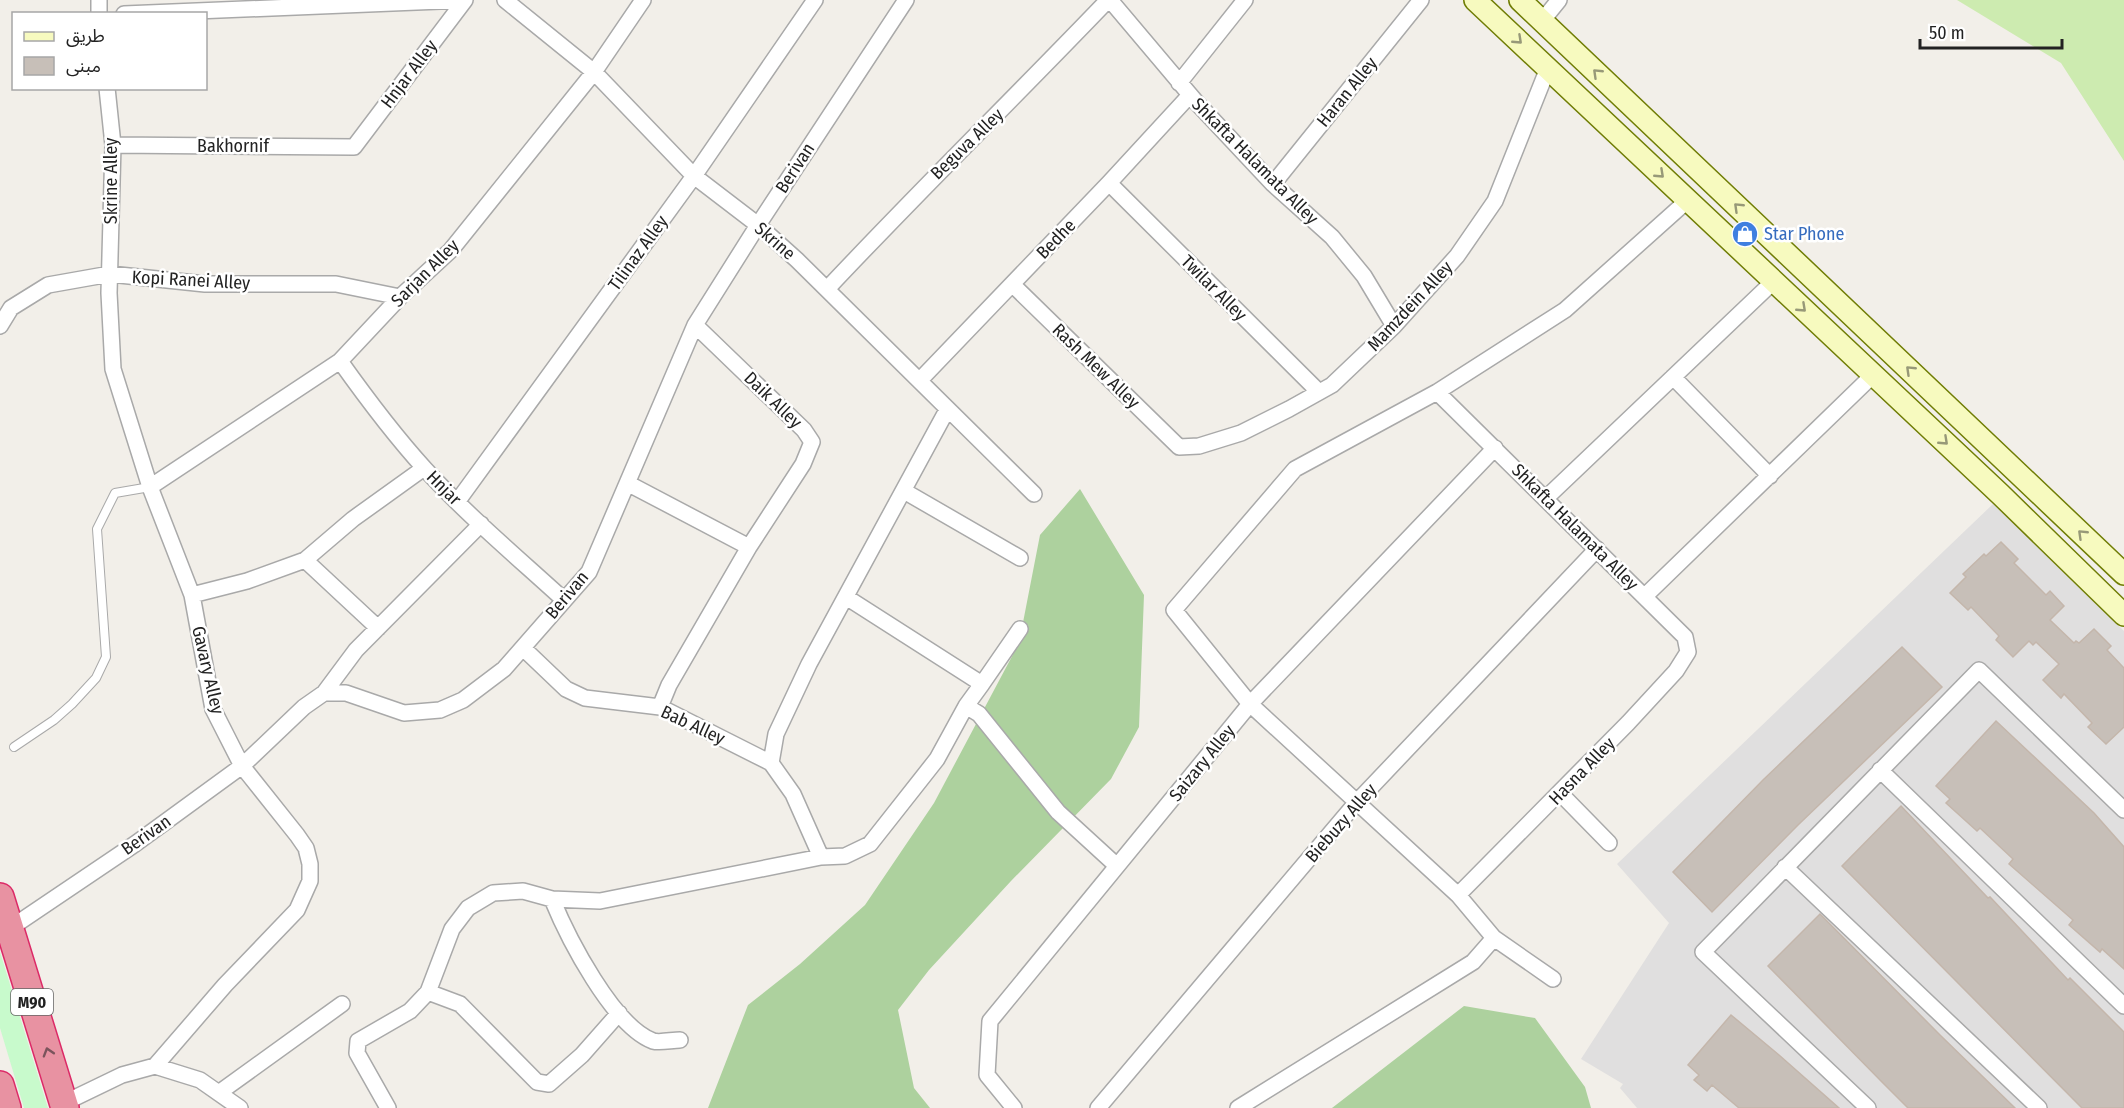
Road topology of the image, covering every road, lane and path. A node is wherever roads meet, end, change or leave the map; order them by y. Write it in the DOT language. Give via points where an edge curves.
graph roads {
  1 [pos="465,0"];
  2 [pos="505,0"];
  3 [pos="643,0"];
  4 [pos="815,0"];
  5 [pos="906,0"];
  6 [pos="1109,0"];
  7 [pos="1245,0"];
  8 [pos="1420,0"];
  9 [pos="1475,0"];
  10 [pos="1520,0"];
  11 [pos="1559,0"];
  12 [pos="173,12"];
  13 [pos="1542,21"];
  14 [pos="1548,68"];
  15 [pos="594,72"];
  16 [pos="1179,83"];
  17 [pos="107,90"];
  18 [pos="1190,95"];
  19 [pos="113,145"];
  20 [pos="354,147"];
  21 [pos="694,176"];
  22 [pos="1109,183"];
  23 [pos="1273,184"];
  24 [pos="1688,200"];
  25 [pos="758,225"];
  26 [pos="110,274"];
  27 [pos="1774,281"];
  28 [pos="1012,284"];
  29 [pos="827,289"];
  30 [pos="400,297"];
  31 [pos="0,326"];
  32 [pos="695,326"];
  33 [pos="1394,326"];
  34 [pos="340,361"];
  35 [pos="1873,375"];
  36 [pos="1673,377"];
  37 [pos="920,380"];
  38 [pos="1319,392"];
  39 [pos="1437,392"];
  40 [pos="946,410"];
  41 [pos="1179,447"];
  42 [pos="1495,448"];
  43 [pos="424,468"];
  44 [pos="1770,476"];
  45 [pos="629,484"];
  46 [pos="150,488"];
  47 [pos="904,491"];
  48 [pos="1034,494"];
  49 [pos="1546,498"];
  50 [pos="457,502"];
  51 [pos="481,524"];
  52 [pos="749,547"];
  53 [pos="1597,549"];
  54 [pos="1020,558"];
  55 [pos="305,560"];
  56 [pos="2124,574"];
  57 [pos="192,594"];
  58 [pos="1645,596"];
  59 [pos="846,597"];
  60 [pos="564,600"];
  61 [pos="2124,615"];
  62 [pos="378,628"];
  63 [pos="1020,629"];
  64 [pos="1685,637"];
  65 [pos="523,648"];
  66 [pos="982,684"];
  67 [pos="324,693"];
  68 [pos="1250,704"];
  69 [pos="966,706"];
  70 [pos="660,707"];
  71 [pos="14,747"];
  72 [pos="771,763"];
  73 [pos="243,766"];
  74 [pos="1880,770"];
  75 [pos="1560,793"];
  76 [pos="1356,803"];
  77 [pos="2124,810"];
  78 [pos="1609,843"];
  79 [pos="821,857"];
  80 [pos="1117,866"];
  81 [pos="1785,867"];
  82 [pos="1458,895"];
  83 [pos="0,897"];
  84 [pos="552,899"];
  85 [pos="9,928"];
  86 [pos="1494,938"];
  87 [pos="1553,979"];
  88 [pos="428,992"];
  89 [pos="342,1004"];
  90 [pos="2124,1006"];
  91 [pos="619,1013"];
  92 [pos="680,1040"];
  93 [pos="155,1066"];
  94 [pos="0,1085"];
  95 [pos="220,1092"];
  96 [pos="64,1106"];
  97 [pos="7,1108"];
  98 [pos="240,1108"];
  99 [pos="388,1108"];
  100 [pos="1014,1108"];
  101 [pos="1098,1108"];
  102 [pos="1238,1108"];
  103 [pos="1868,1108"];
  104 [pos="2039,1108"];
  1 -- 12 [label="street"];
  1 -- 20 [label="street, Hnjar Alley"];
  2 -- 15 [label="street, Skrine"];
  3 -- 15 [label="street, Sarjan Alley"];
  4 -- 21 [label="street, Tilinaz Alley"];
  5 -- 25 [label="street, Berivan"];
  6 -- 16 [label="street, Shkafta Halamata Alley"];
  6 -- 29 [label="street, Beguva Alley"];
  7 -- 16 [label="street"];
  8 -- 23 [label="street, Haran Alley"];
  9 -- 14 [label="street, one-way"];
  10 -- 13 [label="street"];
  11 -- 13 [label="street"];
  56 -- 13 [label="street, one-way"];
  14 -- 24 [label="street, one-way"];
  14 -- 33 [label="street, Mamzdein Alley" via="1494,201 1457,256"];
  15 -- 21 [label="street, Skrine"];
  15 -- 30 [label="street, Sarjan Alley" via="451,250"];
  16 -- 18 [label="street, Shkafta Halamata Alley"];
  17 -- 19 [label="street, Skrine Alley"];
  18 -- 22 [label="street, Bedhe"];
  18 -- 23 [label="street, Shkafta Halamata Alley"];
  19 -- 20 [label="street, Bakhornif"];
  19 -- 26 [label="street, Skrine Alley"];
  21 -- 25 [label="street, Skrine"];
  21 -- 50 [label="street, Tilinaz Alley"];
  22 -- 28 [label="street, Bedhe"];
  22 -- 38 [label="street, Twilar Alley"];
  23 -- 33 [label="street, Shkafta Halamata Alley" via="1332,237 1364,276"];
  24 -- 27 [label="street"];
  24 -- 39 [label="street" via="1565,310"];
  25 -- 29 [label="street, Skrine"];
  25 -- 32 [label="street, Berivan"];
  26 -- 30 [label="street, Kopi Ranei Alley" via="205,284 336,284"];
  26 -- 31 [label="street, Kopi Ranei Alley" via="48,285 11,308"];
  26 -- 46 [label="street, Gavary Alley" via="113,369"];
  27 -- 35 [label="street, one-way"];
  27 -- 36 [label="street"];
  28 -- 37 [label="street, Bedhe"];
  28 -- 41 [label="street, Rash Mew Alley"];
  29 -- 37 [label="street, Skrine"];
  30 -- 34 [label="street, Sarjan Alley"];
  32 -- 45 [label="street, Berivan"];
  32 -- 52 [label="street, Daik Alley" via="812,442 803,464"];
  33 -- 38 [label="street, Mamzdein Alley" via="1332,385"];
  34 -- 43 [label="street, Hnjar" via="383,421"];
  34 -- 46 [label="street, Sarjan Alley"];
  35 -- 44 [label="street"];
  35 -- 61 [label="street, one-way"];
  36 -- 44 [label="street"];
  36 -- 49 [label="street"];
  37 -- 40 [label="street, Skrine"];
  38 -- 41 [label="street, Mamzdein Alley" via="1241,433 1199,446"];
  39 -- 42 [label="street, Shkafta Halamata Alley"];
  39 -- 68 [label="street" via="1295,469 1174,610"];
  40 -- 47 [label="street"];
  40 -- 48 [label="street, Skrine"];
  42 -- 49 [label="street, Shkafta Halamata Alley"];
  42 -- 68 [label="street, Saizary Alley"];
  43 -- 50 [label="street, Hnjar"];
  43 -- 55 [label="street" via="353,519"];
  44 -- 58 [label="street"];
  45 -- 52 [label="street"];
  45 -- 60 [label="street, Berivan" via="588,572"];
  46 -- 57 [label="street, Gavary Alley"];
  46 -- 71 [label="lane" via="115,493 97,529 106,657 96,678 54,720"];
  47 -- 54 [label="street"];
  47 -- 59 [label="street"];
  49 -- 53 [label="street, Shkafta Halamata Alley"];
  50 -- 51 [label="street, Hnjar"];
  51 -- 60 [label="street, Hnjar"];
  51 -- 62 [label="street"];
  52 -- 70 [label="street, Daik Alley"];
  53 -- 58 [label="street, Shkafta Halamata Alley"];
  53 -- 76 [label="street, Biebuzy Alley"];
  55 -- 57 [label="street" via="247,581"];
  55 -- 62 [label="street"];
  57 -- 73 [label="street, Gavary Alley" via="213,709"];
  58 -- 64 [label="street, Shkafta Halamata Alley"];
  59 -- 66 [label="street"];
  59 -- 72 [label="street" via="776,734"];
  60 -- 65 [label="street, Berivan"];
  62 -- 67 [label="street"];
  63 -- 66 [label="street"];
  64 -- 75 [label="street, Hasna Alley" via="1688,652 1676,670"];
  65 -- 67 [label="street, Berivan" via="504,669 463,700 440,710 404,713 346,693"];
  65 -- 70 [label="street, Bab Alley" via="566,689 585,698"];
  66 -- 69 [label="street"];
  67 -- 73 [label="street, Berivan"];
  68 -- 76 [label="street"];
  68 -- 80 [label="street, Saizary Alley"];
  69 -- 79 [label="street" via="937,759 870,844 845,856"];
  69 -- 80 [label="street" via="979,714 1058,812"];
  70 -- 72 [label="street, Bab Alley"];
  72 -- 79 [label="street, Bab Alley" via="794,794"];
  73 -- 85 [label="street, Berivan"];
  73 -- 93 [label="street, Gavary Alley" via="306,848 310,864 306,896"];
  74 -- 77 [label="street" via="1979,670"];
  74 -- 81 [label="street"];
  74 -- 90 [label="street"];
  75 -- 78 [label="street"];
  75 -- 82 [label="street, Hasna Alley"];
  76 -- 82 [label="street"];
  76 -- 101 [label="street, Biebuzy Alley"];
  79 -- 84 [label="street" via="600,901"];
  80 -- 100 [label="street, Saizary Alley" via="990,1021 987,1075"];
  81 -- 103 [label="street" via="1703,952"];
  81 -- 104 [label="street"];
  82 -- 86 [label="street"];
  83 -- 85 [label="highway, M90"];
  84 -- 88 [label="street" via="523,891 493,893 468,908 452,929"];
  84 -- 91 [label="street" via="569,939"];
  96 -- 85 [label="highway, M90, one-way"];
  86 -- 87 [label="street"];
  86 -- 102 [label="street" via="1473,962"];
  88 -- 91 [label="street" via="460,1004 537,1082 549,1084 582,1055"];
  88 -- 99 [label="street" via="410,1011 358,1041 357,1053"];
  89 -- 95 [label="street"];
  91 -- 92 [label="street" via="634,1030 655,1042"];
  93 -- 95 [label="street" via="200,1080"];
  93 -- 96 [label="street" via="122,1075"];
  94 -- 97 [label="highway"];
  95 -- 98 [label="street"];
}
